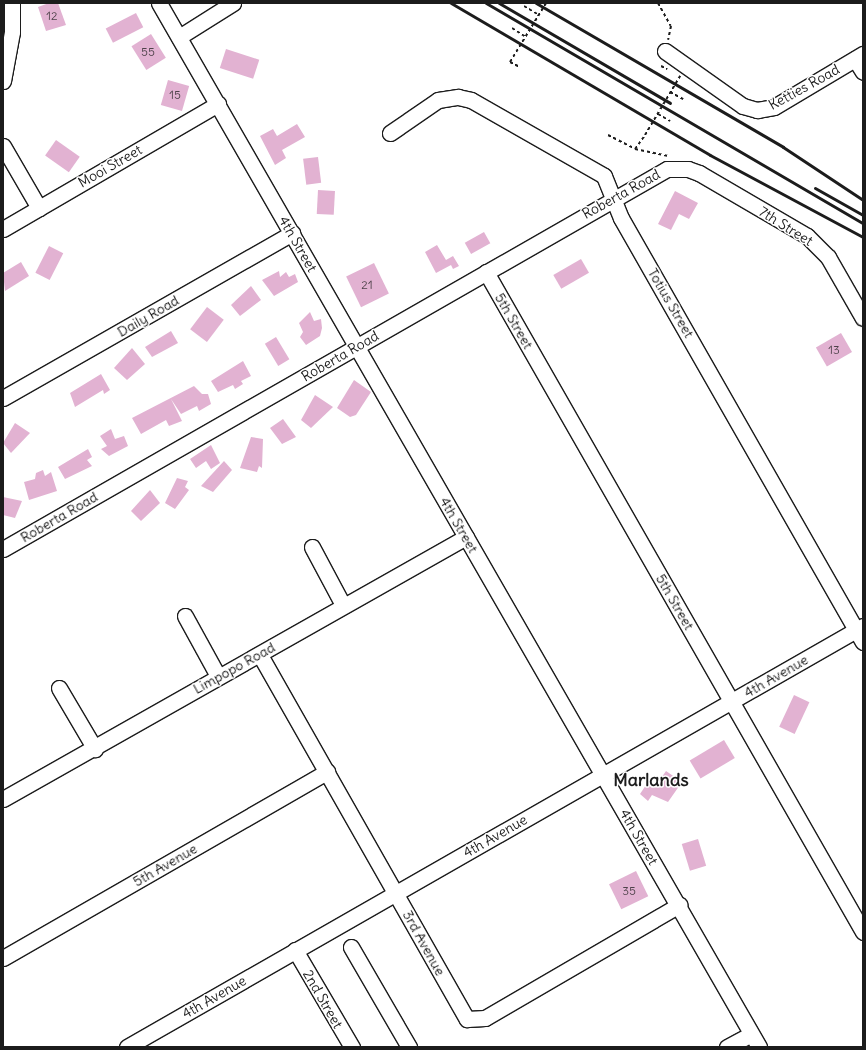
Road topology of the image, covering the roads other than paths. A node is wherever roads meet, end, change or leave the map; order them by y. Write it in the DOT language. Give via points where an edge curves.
graph roads {
  1 [pos="12,3"];
  2 [pos="159,3"];
  3 [pos="233,3"];
  4 [pos="179,36"];
  5 [pos="665,51"];
  6 [pos="859,56"];
  7 [pos="863,72"];
  8 [pos="3,81"];
  9 [pos="218,104"];
  10 [pos="390,133"];
  11 [pos="3,146"];
  12 [pos="678,168"];
  13 [pos="613,197"];
  14 [pos="39,208"];
  15 [pos="3,229"];
  16 [pos="292,233"];
  17 [pos="486,272"];
  18 [pos="863,318"];
  19 [pos="358,346"];
  20 [pos="3,398"];
  21 [pos="466,537"];
  22 [pos="312,547"];
  23 [pos="3,549"];
  24 [pos="343,605"];
  25 [pos="185,616"];
  26 [pos="860,633"];
  27 [pos="260,655"];
  28 [pos="218,676"];
  29 [pos="59,688"];
  30 [pos="731,702"];
  31 [pos="95,749"];
  32 [pos="327,772"];
  33 [pos="602,774"];
  34 [pos="3,799"];
  35 [pos="396,892"];
  36 [pos="679,905"];
  37 [pos="863,932"];
  38 [pos="351,947"];
  39 [pos="295,950"];
  40 [pos="3,958"];
  41 [pos="751,1034"];
  42 [pos="127,1047"];
  43 [pos="352,1047"];
  44 [pos="409,1047"];
  45 [pos="728,1047"];
  46 [pos="759,1047"];
  1 -- 8 [label="street" via="12,32"];
  2 -- 4 [label="street, 4th Street"];
  3 -- 4 [label="street"];
  4 -- 9 [label="street, 4th Street"];
  5 -- 6 [label="street, Ketties Road" via="744,106 757,110 774,107"];
  6 -- 7 [label="street"];
  9 -- 14 [label="street, Mooi Street"];
  9 -- 16 [label="street, 4th Street"];
  10 -- 13 [label="street, Totius Street" via="438,100 449,96 471,100 604,176"];
  11 -- 14 [label="street"];
  12 -- 13 [label="street, Roberta Road" via="656,174"];
  12 -- 18 [label="street, 7th Street" via="699,173 819,246"];
  13 -- 17 [label="street, Roberta Road"];
  13 -- 26 [label="street, Totius Street" via="621,218"];
  14 -- 15 [label="street, Mooi Street"];
  16 -- 19 [label="street, 4th Street"];
  16 -- 20 [label="street, Daily Road"];
  17 -- 19 [label="street, Roberta Road"];
  17 -- 30 [label="street, 5th Street"];
  19 -- 21 [label="street, 4th Street"];
  19 -- 23 [label="street, Roberta Road"];
  21 -- 24 [label="street, Limpopo Road"];
  21 -- 33 [label="street, 4th Street"];
  22 -- 24 [label="street"];
  24 -- 27 [label="street, Limpopo Road"];
  25 -- 28 [label="street"];
  26 -- 30 [label="street, 4th Avenue"];
  27 -- 28 [label="street, Limpopo Road"];
  27 -- 32 [label="street, 3rd Avenue"];
  28 -- 31 [label="street, Limpopo Road"];
  29 -- 31 [label="street"];
  30 -- 33 [label="street, 4th Avenue"];
  30 -- 37 [label="street, 5th Street"];
  31 -- 34 [label="street, Limpopo Road"];
  32 -- 35 [label="street, 3rd Avenue"];
  32 -- 40 [label="street, 5th Avenue"];
  33 -- 35 [label="street, 4th Avenue"];
  33 -- 36 [label="street, 4th Street"];
  35 -- 36 [label="street, 3rd Avenue" via="463,1014 474,1021 485,1018"];
  35 -- 39 [label="street, 4th Avenue"];
  36 -- 41 [label="street, 4th Street"];
  38 -- 44 [label="street"];
  39 -- 42 [label="street, 4th Avenue"];
  39 -- 43 [label="street, 2nd Street"];
  41 -- 45 [label="street"];
  41 -- 46 [label="street, 4th Street"];
}
